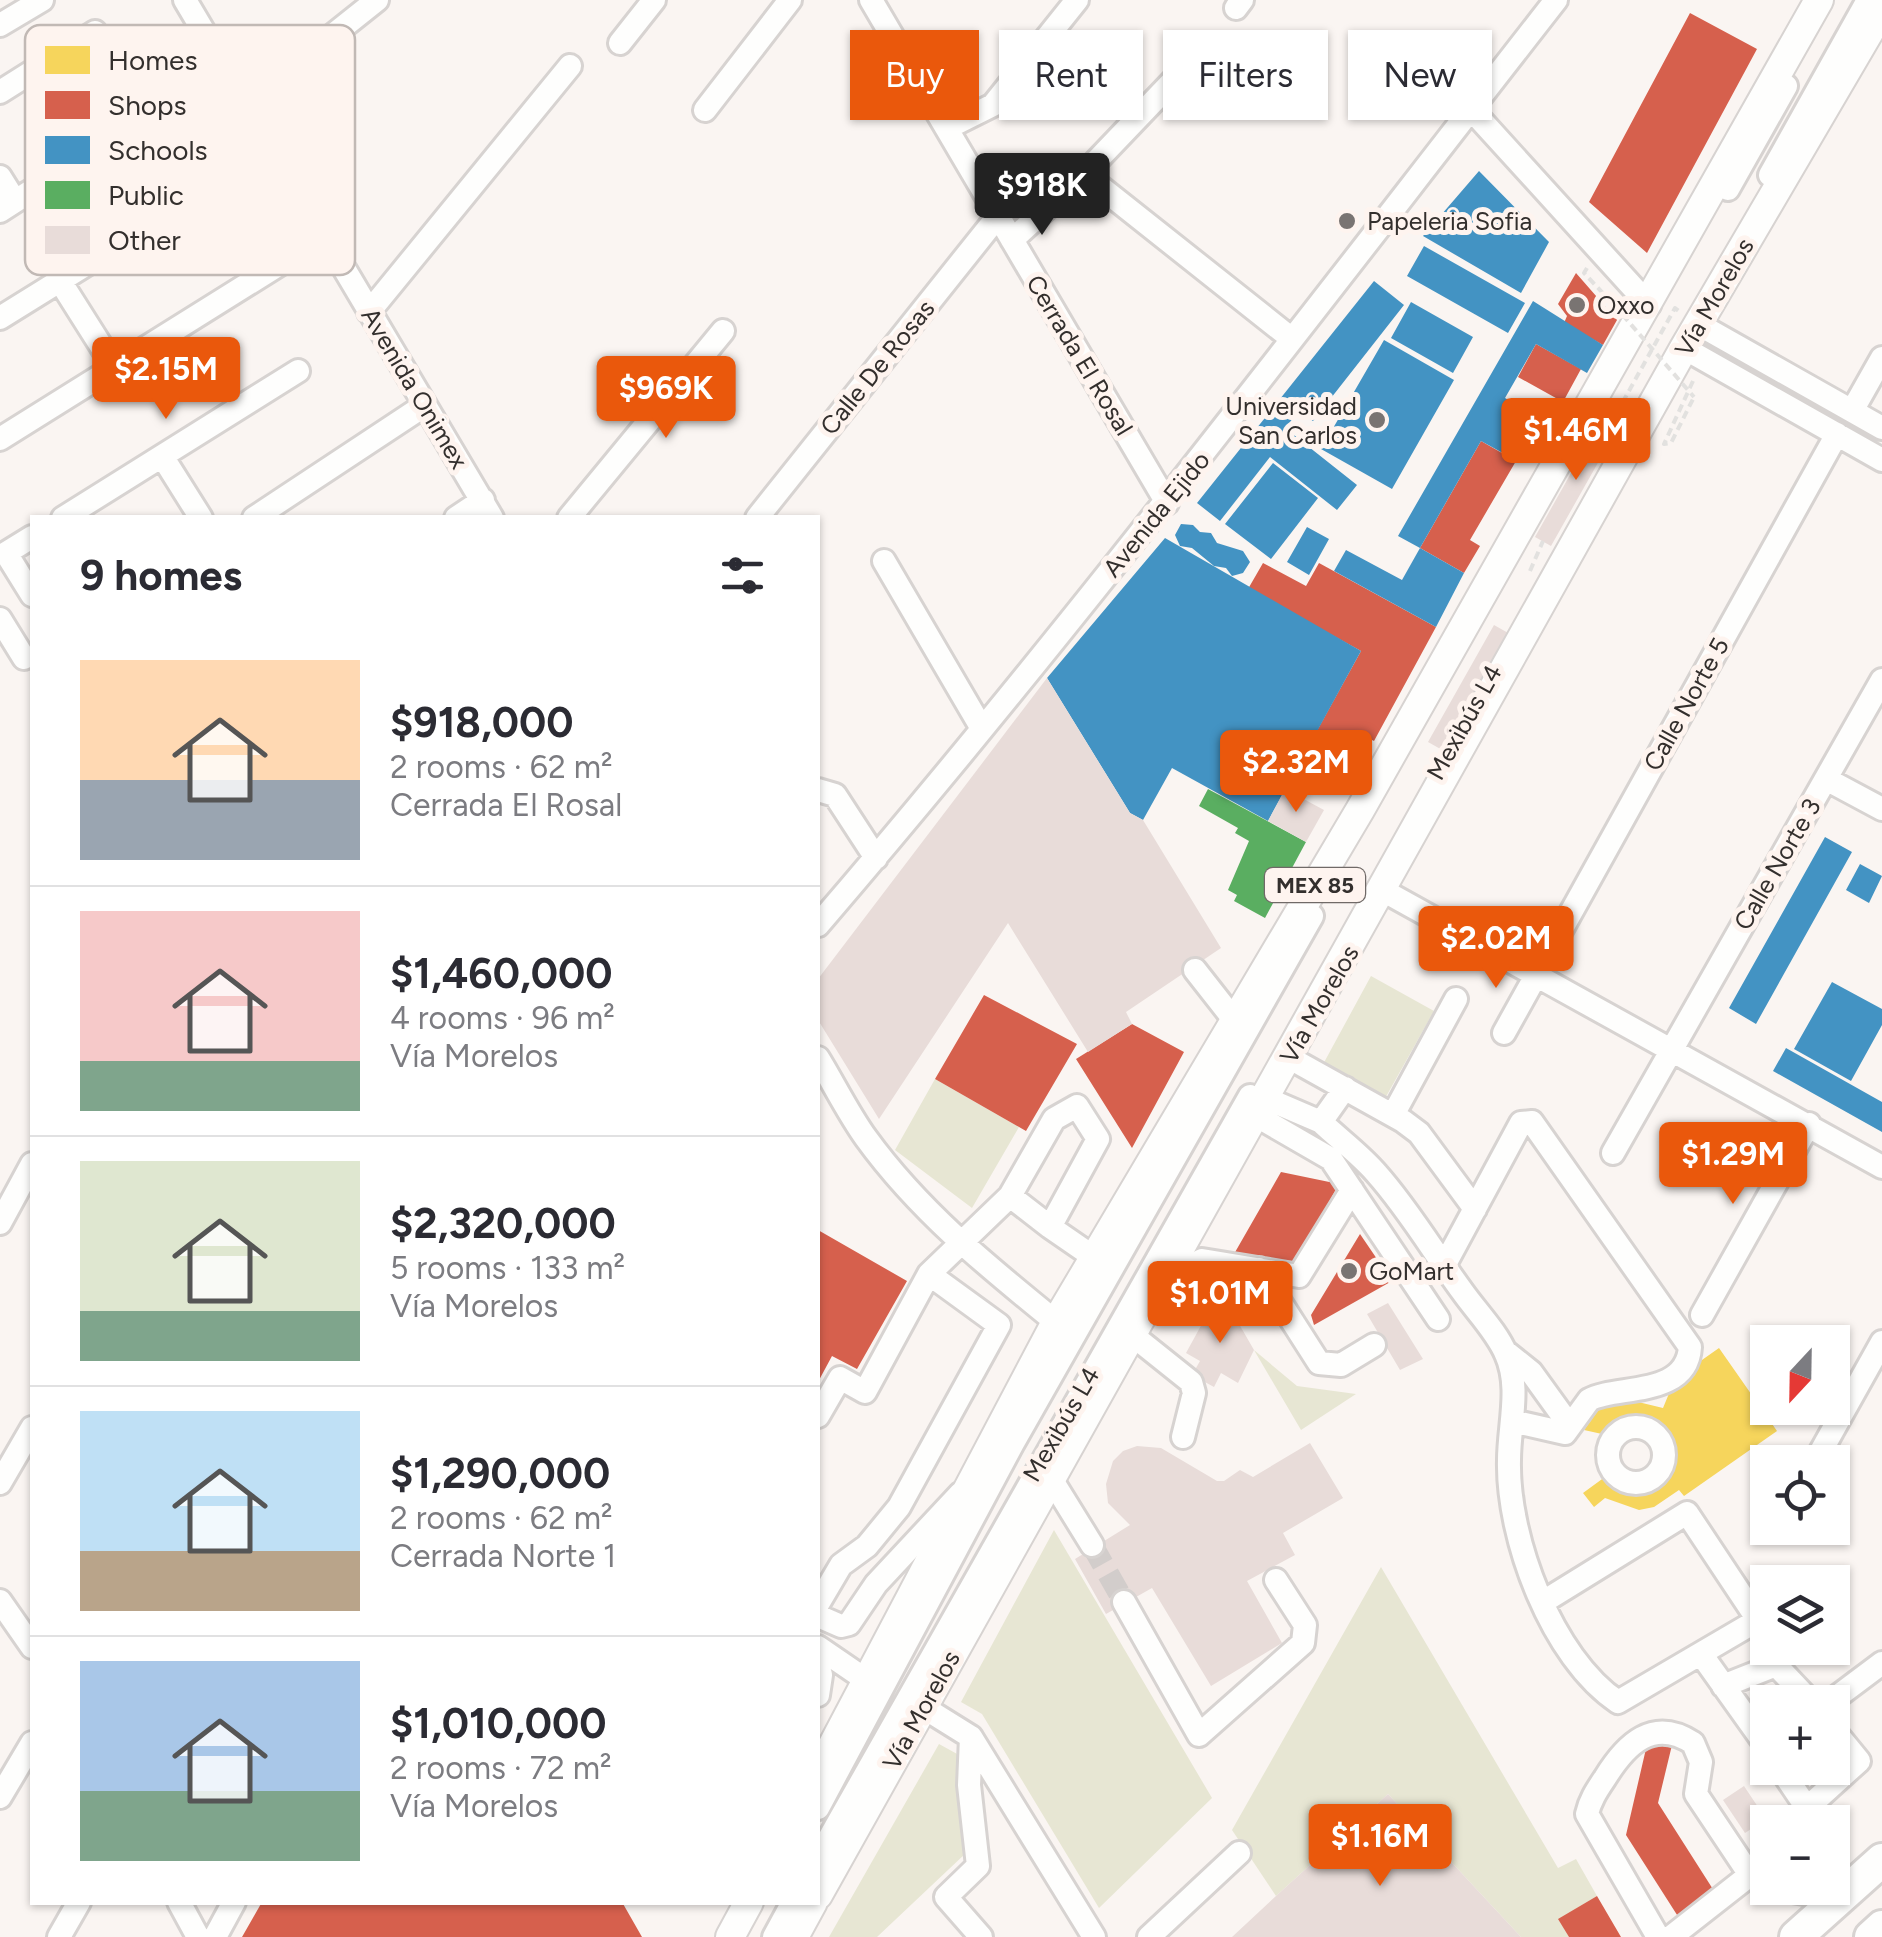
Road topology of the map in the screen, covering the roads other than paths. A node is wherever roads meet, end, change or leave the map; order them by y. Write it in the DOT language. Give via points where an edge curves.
graph roads {
  1 [pos="42,0"];
  2 [pos="185,0"];
  3 [pos="377,0"];
  4 [pos="654,0"];
  5 [pos="790,0"];
  6 [pos="1076,0"];
  7 [pos="1819,0"];
  8 [pos="1833,0"];
  9 [pos="1868,0"];
  10 [pos="873,1"];
  11 [pos="1551,2"];
  12 [pos="1882,10"];
  13 [pos="0,25"];
  14 [pos="199,25"];
  15 [pos="346,25"];
  16 [pos="620,43"];
  17 [pos="570,66"];
  18 [pos="25,76"];
  19 [pos="1492,78"];
  20 [pos="1163,91"];
  21 [pos="0,92"];
  22 [pos="705,110"];
  23 [pos="1459,120"];
  24 [pos="1482,120"];
  25 [pos="947,128"];
  26 [pos="1084,174"];
  27 [pos="0,177"];
  28 [pos="8,206"];
  29 [pos="998,216"];
  30 [pos="1012,240"];
  31 [pos="70,275"];
  32 [pos="262,275"];
  33 [pos="347,275"];
  34 [pos="60,281"];
  35 [pos="369,312"];
  36 [pos="0,318"];
  37 [pos="1676,322"];
  38 [pos="723,331"];
  39 [pos="1292,340"];
  40 [pos="1882,358"];
  41 [pos="115,368"];
  42 [pos="298,371"];
  43 [pos="425,405"];
  44 [pos="1852,411"];
  45 [pos="1882,428"];
  46 [pos="1837,434"];
  47 [pos="0,439"];
  48 [pos="162,456"];
  49 [pos="1882,460"];
  50 [pos="1167,503"];
  51 [pos="488,509"];
  52 [pos="68,515"];
  53 [pos="199,515"];
  54 [pos="259,515"];
  55 [pos="571,515"];
  56 [pos="758,515"];
  57 [pos="30,538"];
  58 [pos="884,561"];
  59 [pos="30,592"];
  60 [pos="0,619"];
  61 [pos="24,658"];
  62 [pos="1882,680"];
  63 [pos="981,726"];
  64 [pos="1826,779"];
  65 [pos="820,790"];
  66 [pos="1882,809"];
  67 [pos="876,858"];
  68 [pos="1384,891"];
  69 [pos="820,924"];
  70 [pos="1196,970"];
  71 [pos="1535,974"];
  72 [pos="1456,999"];
  73 [pos="1235,1020"];
  74 [pos="1504,1033"];
  75 [pos="1672,1049"];
  76 [pos="1288,1057"];
  77 [pos="820,1061"];
  78 [pos="1345,1088"];
  79 [pos="1260,1106"];
  80 [pos="1393,1115"];
  81 [pos="1321,1122"];
  82 [pos="1809,1124"];
  83 [pos="1612,1153"];
  84 [pos="30,1166"];
  85 [pos="1882,1167"];
  86 [pos="1352,1190"];
  87 [pos="8,1191"];
  88 [pos="1010,1196"];
  89 [pos="1475,1209"];
  90 [pos="0,1223"];
  91 [pos="1050,1228"];
  92 [pos="962,1246"];
  93 [pos="1094,1258"];
  94 [pos="1444,1266"];
  95 [pos="1259,1269"];
  96 [pos="928,1274"];
  97 [pos="1160,1281"];
  98 [pos="1702,1314"];
  99 [pos="1438,1319"];
  100 [pos="1056,1322"];
  101 [pos="1131,1334"];
  102 [pos="1882,1342"];
  103 [pos="1374,1345"];
  104 [pos="1506,1352"];
  105 [pos="820,1413"];
  106 [pos="1512,1421"];
  107 [pos="1568,1430"];
  108 [pos="30,1431"];
  109 [pos="1183,1437"];
  110 [pos="1824,1445"];
  111 [pos="1609,1447"];
  112 [pos="1050,1478"];
  113 [pos="972,1480"];
  114 [pos="0,1483"];
  115 [pos="1092,1544"];
  116 [pos="1276,1580"];
  117 [pos="0,1601"];
  118 [pos="820,1601"];
  119 [pos="1124,1602"];
  120 [pos="1543,1602"];
  121 [pos="820,1617"];
  122 [pos="820,1633"];
  123 [pos="30,1643"];
  124 [pos="820,1648"];
  125 [pos="1701,1654"];
  126 [pos="1882,1663"];
  127 [pos="876,1679"];
  128 [pos="1795,1685"];
  129 [pos="1723,1686"];
  130 [pos="1850,1687"];
  131 [pos="915,1702"];
  132 [pos="1750,1723"];
  133 [pos="971,1737"];
  134 [pos="30,1746"];
  135 [pos="1850,1750"];
  136 [pos="820,1769"];
  137 [pos="1850,1769"];
  138 [pos="1791,1785"];
  139 [pos="1832,1785"];
  140 [pos="0,1797"];
  141 [pos="820,1804"];
  142 [pos="1239,1853"];
  143 [pos="820,1855"];
  144 [pos="1882,1858"];
  145 [pos="1750,1868"];
  146 [pos="1850,1875"];
  147 [pos="1750,1886"];
  148 [pos="820,1891"];
  149 [pos="77,1905"];
  150 [pos="180,1905"];
  151 [pos="232,1905"];
  152 [pos="747,1905"];
  153 [pos="762,1905"];
  154 [pos="791,1905"];
  155 [pos="812,1905"];
  156 [pos="1882,1927"];
  157 [pos="975,1935"];
  158 [pos="59,1937"];
  159 [pos="198,1937"];
  160 [pos="215,1937"];
  161 [pos="730,1937"];
  162 [pos="745,1937"];
  163 [pos="774,1937"];
  164 [pos="794,1937"];
  165 [pos="1094,1937"];
  166 [pos="1150,1937"];
  167 [pos="1658,1937"];
  168 [pos="1671,1937"];
  169 [pos="1796,1937"];
  170 [pos="1871,1937"];
  1 -- 13 [label="street"];
  2 -- 14 [label="street, Avenida Onimex"];
  3 -- 15 [label="street"];
  4 -- 16 [label="street"];
  5 -- 22 [label="street"];
  6 -- 25 [label="street" via="994,105"];
  7 -- 37 [label="main road, Vía Morelos / MEX 85"];
  8 -- 127 [label="street, Mexibús L4"];
  9 -- 131 [label="street, Mexibús L4"];
  10 -- 25 [label="street, Cerrada El Rosal"];
  11 -- 19 [label="street, Avenida Ejido"];
  12 -- 37 [label="main road, Vía Morelos / MEX 85"];
  17 -- 35 [label="street"];
  18 -- 21 [label="street"];
  20 -- 26 [label="street"];
  23 -- 39 [label="street, Avenida Ejido"];
  24 -- 37 [label="street"];
  25 -- 29 [label="street, Cerrada El Rosal"];
  26 -- 30 [label="street"];
  26 -- 39 [label="street"];
  27 -- 28 [label="street"];
  29 -- 30 [label="street, Cerrada El Rosal"];
  29 -- 56 [label="street, Calle De Rosas"];
  30 -- 50 [label="street, Cerrada El Rosal"];
  31 -- 34 [label="street"];
  32 -- 41 [label="street"];
  33 -- 35 [label="street, Avenida Onimex"];
  34 -- 36 [label="street"];
  34 -- 41 [label="street"];
  35 -- 43 [label="street, Avenida Onimex"];
  37 -- 44 [label="street"];
  37 -- 46 [label="street"];
  37 -- 68 [label="main road, Vía Morelos / MEX 85"];
  37 -- 73 [label="main road, Vía Morelos / MEX 85"];
  38 -- 55 [label="street"];
  39 -- 50 [label="street, Avenida Ejido"];
  40 -- 44 [label="street"];
  41 -- 47 [label="street"];
  42 -- 48 [label="street"];
  43 -- 51 [label="street, Avenida Onimex"];
  43 -- 54 [label="street"];
  44 -- 45 [label="street"];
  46 -- 49 [label="street"];
  46 -- 71 [label="street, Calle Norte 5"];
  48 -- 52 [label="street"];
  48 -- 53 [label="street"];
  50 -- 63 [label="street, Avenida Ejido"];
  57 -- 59 [label="street" via="6,553"];
  58 -- 63 [label="street"];
  60 -- 61 [label="street"];
  62 -- 64 [label="street, Calle Norte 3"];
  63 -- 67 [label="street, Avenida Ejido"];
  64 -- 66 [label="street"];
  64 -- 75 [label="street, Calle Norte 3"];
  65 -- 67 [label="street" via="835,794"];
  67 -- 69 [label="street, Avenida Ejido"];
  68 -- 71 [label="street"];
  68 -- 76 [label="main road, Vía Morelos / MEX 85"];
  70 -- 73 [label="street"];
  71 -- 74 [label="street, Calle Norte 5"];
  71 -- 75 [label="street"];
  72 -- 80 [label="street"];
  73 -- 93 [label="main road, Vía Morelos / MEX 85"];
  75 -- 82 [label="street"];
  75 -- 83 [label="street, Calle Norte 3"];
  76 -- 78 [label="street"];
  76 -- 79 [label="main road, Vía Morelos / MEX 85"];
  77 -- 92 [label="street" via="865,1137"];
  78 -- 80 [label="street"];
  78 -- 81 [label="street"];
  79 -- 81 [label="street"];
  79 -- 86 [label="street" via="1331,1159"];
  79 -- 97 [label="main road, Vía Morelos / MEX 85"];
  80 -- 89 [label="street" via="1419,1134"];
  81 -- 94 [label="street" via="1377,1173"];
  82 -- 85 [label="street"];
  82 -- 98 [label="street"];
  84 -- 87 [label="street"];
  86 -- 95 [label="street" via="1299,1276"];
  86 -- 99 [label="street"];
  87 -- 90 [label="street"];
  88 -- 91 [label="street"];
  88 -- 91 [label="street" via="1054,1119 1078,1106 1098,1139"];
  88 -- 92 [label="street"];
  89 -- 94 [label="street"];
  89 -- 107 [label="street" via="1521,1123 1532,1122 1690,1347 1687,1362 1654,1388 1597,1396"];
  91 -- 93 [label="street"];
  92 -- 96 [label="street"];
  92 -- 100 [label="street"];
  93 -- 100 [label="main road, Vía Morelos / MEX 85"];
  94 -- 104 [label="street"];
  95 -- 97 [label="street" via="1202,1260"];
  95 -- 103 [label="street" via="1319,1364 1341,1365"];
  96 -- 105 [label="street" via="865,1392 840,1378"];
  96 -- 118 [label="street" via="1000,1325 900,1508 841,1566"];
  97 -- 101 [label="main road, Vía Morelos / MEX 85"];
  100 -- 113 [label="main road, Vía Morelos / MEX 85"];
  101 -- 109 [label="street" via="1191,1382"];
  101 -- 112 [label="main road, Vía Morelos / MEX 85"];
  102 -- 110 [label="street"];
  104 -- 106 [label="street"];
  104 -- 107 [label="street" via="1531,1372"];
  106 -- 107 [label="street"];
  106 -- 120 [label="street" via="1512,1500"];
  107 -- 111 [label="street"];
  108 -- 114 [label="street"];
  112 -- 115 [label="street"];
  112 -- 131 [label="main road, Vía Morelos / MEX 85"];
  113 -- 121 [label="street" via="876,1584 849,1624"];
  113 -- 127 [label="main road, Vía Morelos / MEX 85"];
  116 -- 119 [label="street" via="1306,1625 1303,1644 1198,1735"];
  117 -- 123 [label="street"];
  120 -- 125 [label="street" via="1554,1630 1597,1688 1618,1702"];
  120 -- 125 [label="street" via="1687,1513 1758,1620"];
  122 -- 127 [label="street" via="863,1659"];
  124 -- 127 [label="street"];
  125 -- 129 [label="street"];
  126 -- 130 [label="street"];
  127 -- 131 [label="street"];
  127 -- 136 [label="main road, Vía Morelos / MEX 85"];
  127 -- 141 [label="street, Mexibús L4"];
  128 -- 129 [label="street" via="1776,1665"];
  129 -- 132 [label="street"];
  131 -- 133 [label="street"];
  131 -- 143 [label="street, Mexibús L4"];
  131 -- 148 [label="main road, Vía Morelos / MEX 85"];
  133 -- 157 [label="street" via="968,1785 978,1866 946,1897"];
  133 -- 165 [label="street"];
  134 -- 140 [label="street"];
  135 -- 137 [label="street" via="1859,1761"];
  138 -- 139 [label="street" via="1807,1808"];
  142 -- 166 [label="street"];
  144 -- 146 [label="street"];
  144 -- 169 [label="highway"];
  145 -- 167 [label="street" via="1696,1794 1701,1762 1694,1744 1658,1731 1630,1743 1589,1802 1588,1814"];
  147 -- 168 [label="street"];
  149 -- 158 [label="street"];
  150 -- 159 [label="street"];
  151 -- 160 [label="street"];
  152 -- 161 [label="main road"];
  153 -- 162 [label="street"];
  154 -- 163 [label="street"];
  155 -- 164 [label="main road"];
  156 -- 170 [label="highway"];
}
